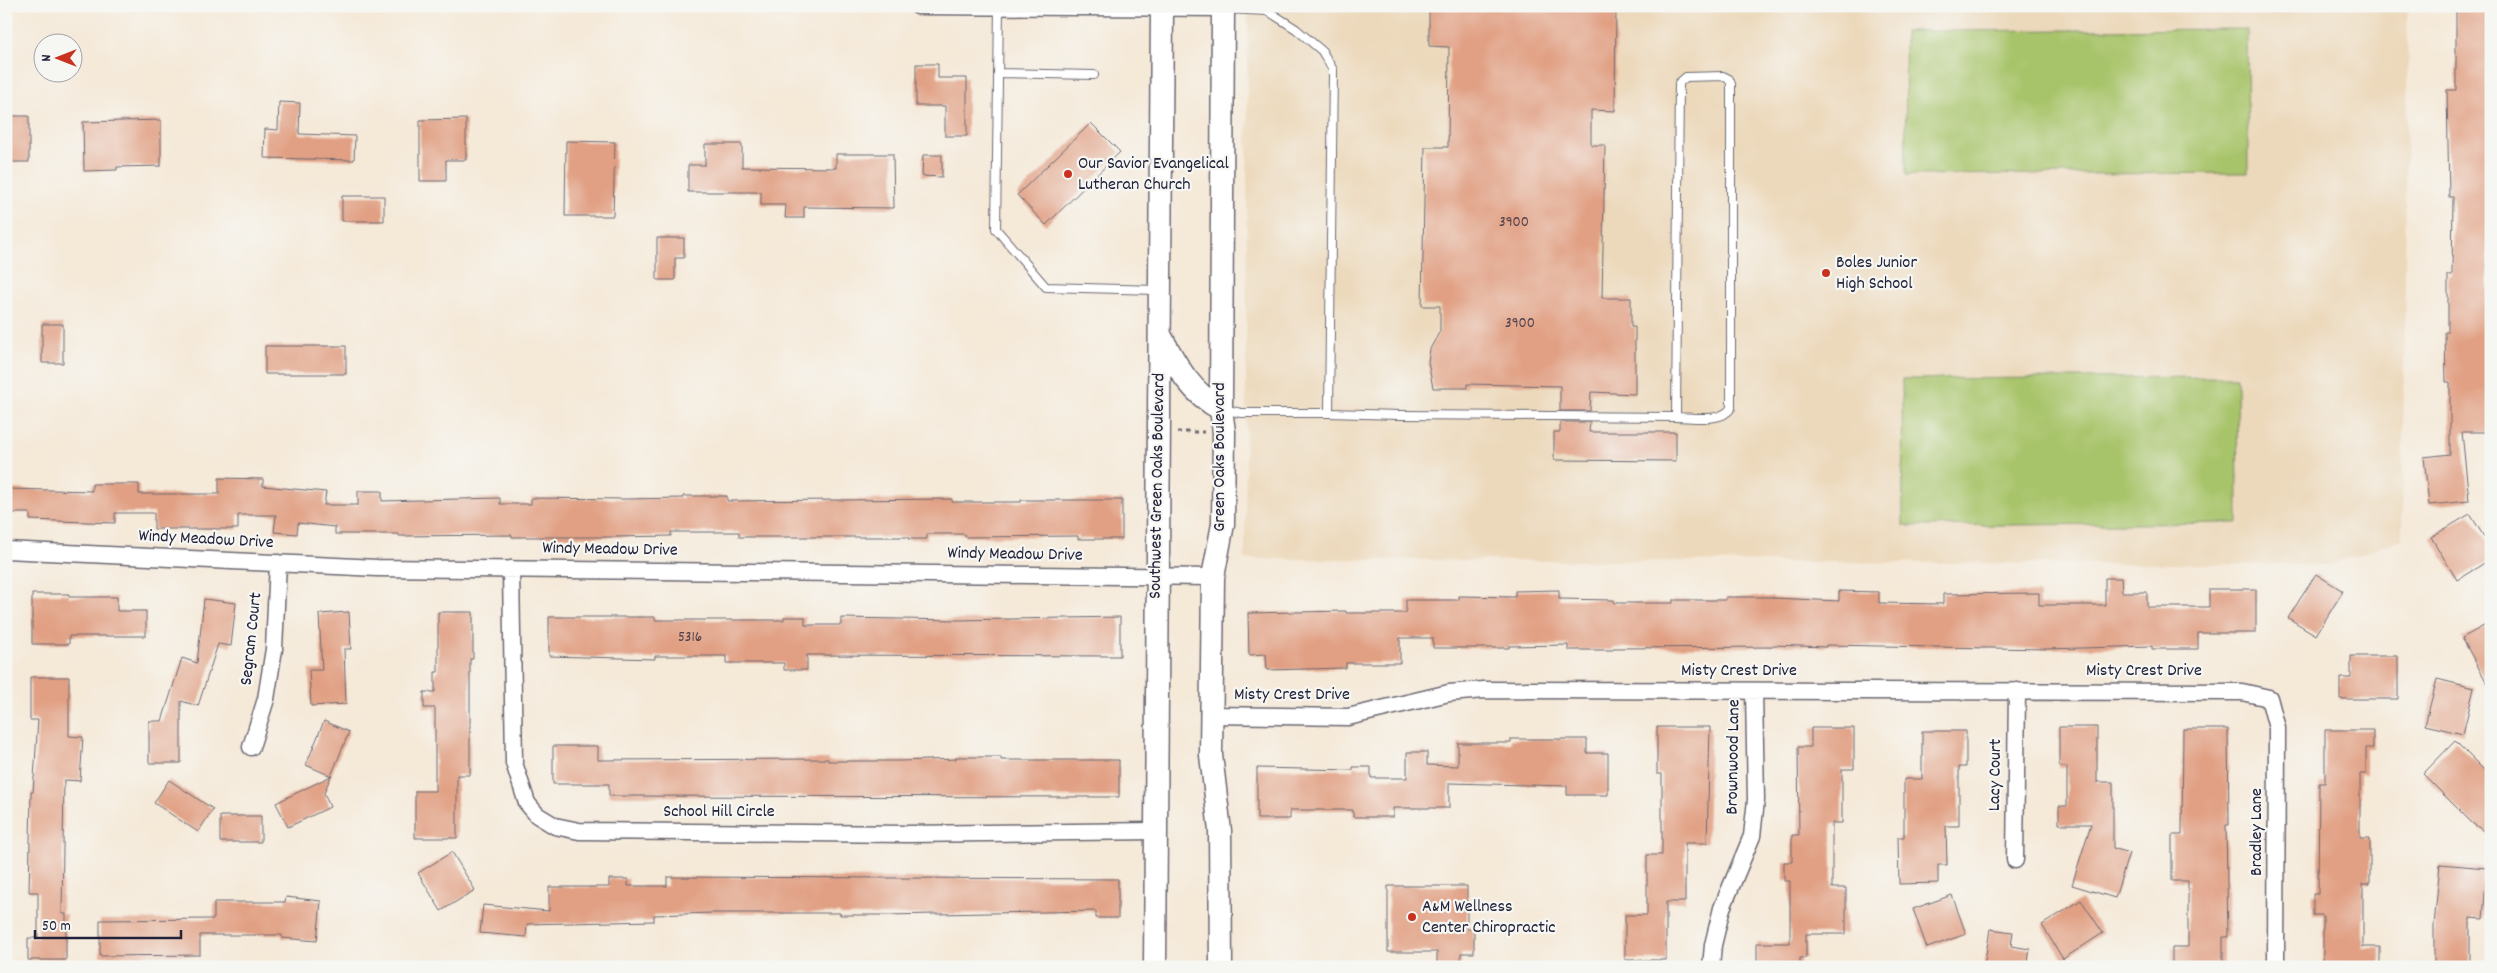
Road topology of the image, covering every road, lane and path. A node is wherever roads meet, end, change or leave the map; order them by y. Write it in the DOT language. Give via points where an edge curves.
graph roads {
  1 [pos="918,6"];
  2 [pos="999,7"];
  3 [pos="1162,7"];
  4 [pos="1223,7"];
  5 [pos="998,74"];
  6 [pos="1094,75"];
  7 [pos="1160,290"];
  8 [pos="1160,334"];
  9 [pos="1221,408"];
  10 [pos="1329,413"];
  11 [pos="1676,417"];
  12 [pos="1169,432"];
  13 [pos="1207,432"];
  14 [pos="6,550"];
  15 [pos="278,564"];
  16 [pos="511,569"];
  17 [pos="1156,577"];
  18 [pos="1213,577"];
  19 [pos="1754,691"];
  20 [pos="2017,691"];
  21 [pos="2269,698"];
  22 [pos="1211,715"];
  23 [pos="251,747"];
  24 [pos="1156,831"];
  25 [pos="2015,860"];
  26 [pos="1155,967"];
  27 [pos="1221,967"];
  28 [pos="1711,967"];
  29 [pos="2276,967"];
  1 -- 2 [label="street"];
  2 -- 3 [label="street"];
  2 -- 5 [label="lane"];
  3 -- 4 [label="street"];
  3 -- 7 [label="main road, Southwest Green Oaks Boulevard"];
  4 -- 9 [label="main road, Green Oaks Boulevard"];
  4 -- 10 [label="lane" via="1268,11 1322,50 1333,70"];
  5 -- 6 [label="lane"];
  5 -- 7 [label="lane" via="996,229 1046,288"];
  7 -- 8 [label="main road, Southwest Green Oaks Boulevard"];
  8 -- 9 [label="main road" via="1183,376 1205,400"];
  8 -- 17 [label="main road, Southwest Green Oaks Boulevard"];
  9 -- 10 [label="lane" via="1241,413"];
  9 -- 18 [label="main road, Green Oaks Boulevard" via="1224,432 1223,524"];
  10 -- 11 [label="lane"];
  11 -- 11 [label="lane" via="1720,417 1731,408 1730,84 1729,79 1723,76 1686,77 1679,82"];
  12 -- 13 [label="path"];
  14 -- 15 [label="street, Windy Meadow Drive"];
  15 -- 16 [label="street, Windy Meadow Drive"];
  15 -- 23 [label="street, Segram Court" via="274,649 266,699"];
  16 -- 17 [label="street, Windy Meadow Drive"];
  16 -- 24 [label="street, School Hill Circle" via="514,763 527,803 537,815 554,826 579,831 908,834"];
  17 -- 18 [label="street, Windy Meadow Drive"];
  17 -- 24 [label="main road, Southwest Green Oaks Boulevard"];
  18 -- 22 [label="main road, Green Oaks Boulevard"];
  19 -- 20 [label="street, Misty Crest Drive"];
  19 -- 22 [label="street, Misty Crest Drive" via="1484,690 1449,693 1348,717"];
  19 -- 28 [label="street, Brownwood Lane" via="1756,800 1752,836 1722,908"];
  20 -- 21 [label="street, Misty Crest Drive" via="2242,692"];
  20 -- 25 [label="street, Lacy Court"];
  21 -- 29 [label="street, Bradley Lane" via="2277,728"];
  22 -- 27 [label="main road, Green Oaks Boulevard" via="1211,755 1220,831"];
  24 -- 26 [label="main road, Southwest Green Oaks Boulevard"];
}
